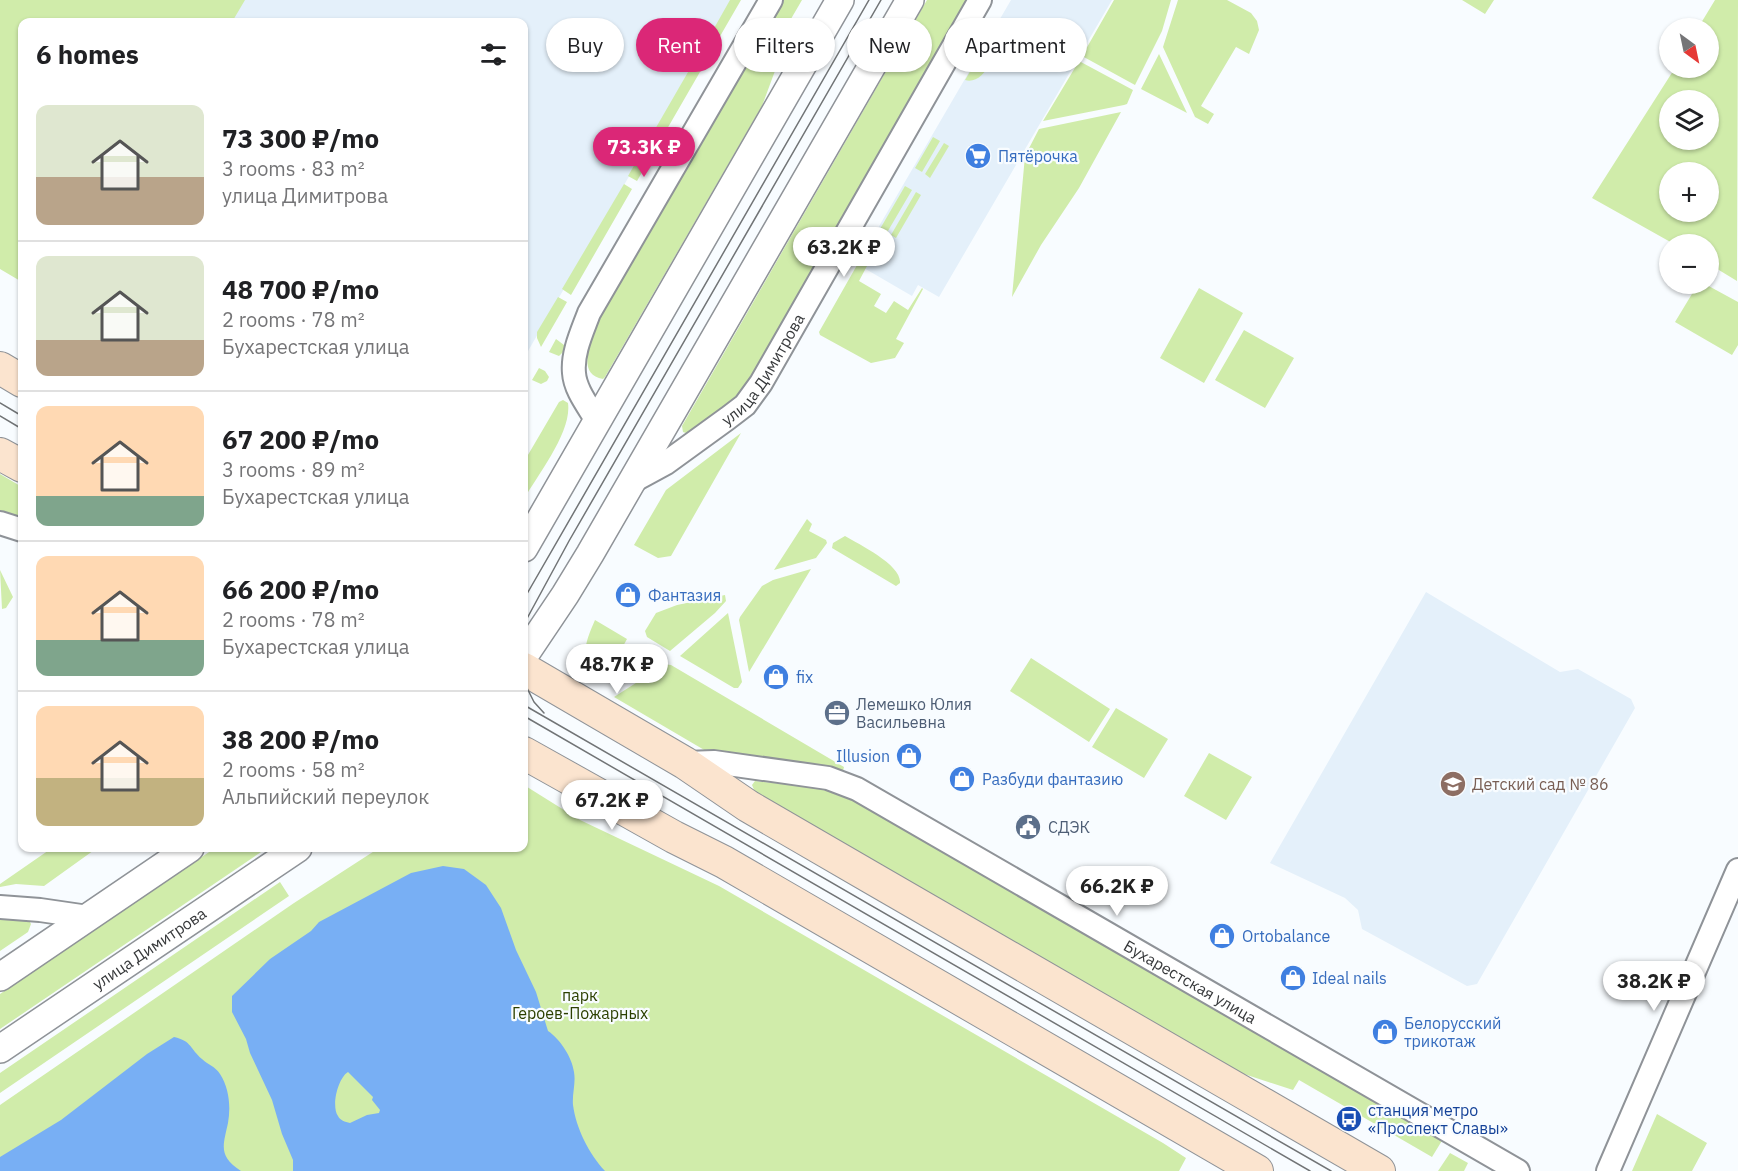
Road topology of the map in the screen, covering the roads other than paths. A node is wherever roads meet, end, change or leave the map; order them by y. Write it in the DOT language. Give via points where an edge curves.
graph roads {
  1 [pos="771,0"];
  2 [pos="840,0"];
  3 [pos="910,0"];
  4 [pos="980,0"];
  5 [pos="0,368"];
  6 [pos="18,379"];
  7 [pos="597,421"];
  8 [pos="0,454"];
  9 [pos="18,464"];
  10 [pos="631,482"];
  11 [pos="0,523"];
  12 [pos="18,529"];
  13 [pos="528,541"];
  14 [pos="528,650"];
  15 [pos="528,671"];
  16 [pos="528,755"];
  17 [pos="685,763"];
  18 [pos="184,852"];
  19 [pos="292,852"];
  20 [pos="1738,870"];
  21 [pos="0,907"];
  22 [pos="88,917"];
  23 [pos="0,977"];
  24 [pos="0,1049"];
  25 [pos="1257,1171"];
  26 [pos="1380,1171"];
  27 [pos="1518,1171"];
  28 [pos="1608,1171"];
  1 -- 7 [label="street" via="589,313 575,354 574,375"];
  2 -- 7 [label="street"];
  3 -- 10 [label="street"];
  4 -- 10 [label="street, улица Димитрова" via="761,383 745,405 728,418 666,463"];
  5 -- 6 [label="main road"];
  7 -- 13 [label="street"];
  8 -- 9 [label="main road"];
  10 -- 14 [label="street" via="565,596"];
  11 -- 12 [label="street"];
  15 -- 17 [label="main road"];
  16 -- 25 [label="main road" via="724,862"];
  17 -- 26 [label="main road" via="748,806"];
  17 -- 27 [label="street, Бухарестская улица" via="714,762 828,778 857,789"];
  18 -- 22 [label="street"];
  19 -- 24 [label="street, улица Димитрова"];
  20 -- 28 [label="street"];
  21 -- 22 [label="street"];
  22 -- 23 [label="street"];
}
